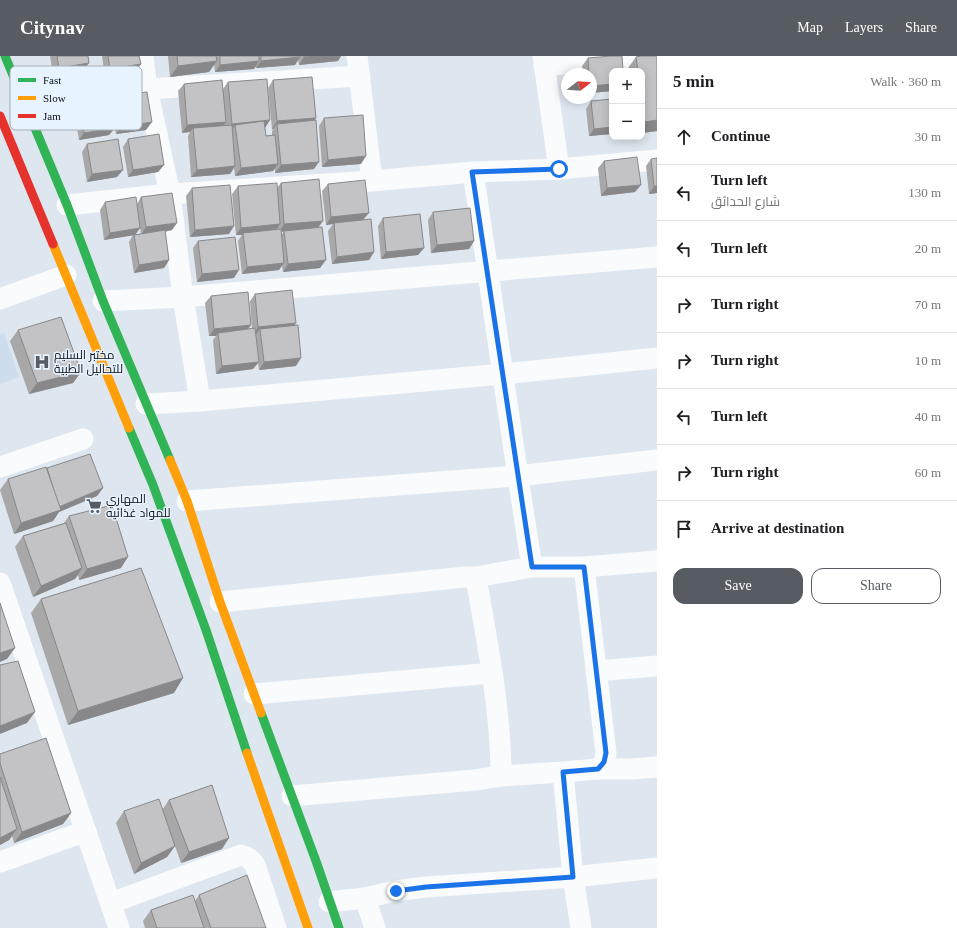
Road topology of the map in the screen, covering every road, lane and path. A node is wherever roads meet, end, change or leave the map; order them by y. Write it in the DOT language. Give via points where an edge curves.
graph roads {
  1 [pos="5,56"];
  2 [pos="143,56"];
  3 [pos="641,56"];
  4 [pos="543,61"];
  5 [pos="359,66"];
  6 [pos="10,68"];
  7 [pos="147,89"];
  8 [pos="142,90"];
  9 [pos="0,116"];
  10 [pos="36,130"];
  11 [pos="657,160"];
  12 [pos="559,169"];
  13 [pos="472,172"];
  14 [pos="372,181"];
  15 [pos="170,194"];
  16 [pos="66,205"];
  17 [pos="657,256"];
  18 [pos="488,272"];
  19 [pos="66,275"];
  20 [pos="183,297"];
  21 [pos="0,299"];
  22 [pos="103,301"];
  23 [pos="657,358"];
  24 [pos="503,374"];
  25 [pos="200,401"];
  26 [pos="146,404"];
  27 [pos="84,439"];
  28 [pos="657,460"];
  29 [pos="0,467"];
  30 [pos="517,476"];
  31 [pos="187,501"];
  32 [pos="657,561"];
  33 [pos="532,567"];
  34 [pos="584,567"];
  35 [pos="476,577"];
  36 [pos="0,583"];
  37 [pos="220,602"];
  38 [pos="657,666"];
  39 [pos="596,671"];
  40 [pos="492,673"];
  41 [pos="254,694"];
  42 [pos="657,767"];
  43 [pos="598,769"];
  44 [pos="563,772"];
  45 [pos="501,776"];
  46 [pos="292,796"];
  47 [pos="86,831"];
  48 [pos="0,862"];
  49 [pos="657,868"];
  50 [pos="573,877"];
  51 [pos="365,898"];
  52 [pos="329,902"];
  53 [pos="111,903"];
  54 [pos="119,928"];
  55 [pos="276,928"];
  56 [pos="308,928"];
  57 [pos="338,928"];
  58 [pos="375,928"];
  59 [pos="581,928"];
  1 -- 6 [label="main road"];
  2 -- 7 [label="street"];
  3 -- 4 [label="street"];
  4 -- 12 [label="street"];
  5 -- 7 [label="street"];
  5 -- 14 [label="street"];
  7 -- 8 [label="street"];
  7 -- 15 [label="street"];
  9 -- 19 [label="main road"];
  10 -- 16 [label="main road"];
  11 -- 12 [label="street"];
  12 -- 13 [label="street"];
  13 -- 14 [label="street"];
  13 -- 18 [label="street"];
  14 -- 15 [label="street"];
  15 -- 16 [label="street"];
  15 -- 20 [label="street"];
  16 -- 22 [label="main road"];
  17 -- 18 [label="street"];
  18 -- 20 [label="street"];
  18 -- 24 [label="street"];
  19 -- 21 [label="street"];
  19 -- 56 [label="main road" via="153,485 221,672"];
  20 -- 22 [label="street"];
  20 -- 25 [label="street"];
  22 -- 26 [label="main road"];
  23 -- 24 [label="street"];
  24 -- 25 [label="street"];
  24 -- 30 [label="street"];
  25 -- 26 [label="street"];
  26 -- 31 [label="main road"];
  27 -- 29 [label="street"];
  28 -- 30 [label="street"];
  30 -- 31 [label="street"];
  30 -- 33 [label="street"];
  31 -- 37 [label="main road"];
  32 -- 34 [label="street"];
  33 -- 34 [label="street"];
  33 -- 35 [label="street"];
  34 -- 39 [label="street"];
  35 -- 37 [label="street"];
  35 -- 40 [label="street"];
  36 -- 47 [label="street"];
  37 -- 41 [label="main road"];
  38 -- 39 [label="street"];
  39 -- 43 [label="street" via="606,746 604,762"];
  40 -- 41 [label="street"];
  40 -- 45 [label="street" via="501,750"];
  41 -- 46 [label="main road"];
  42 -- 43 [label="street"];
  43 -- 44 [label="street"];
  44 -- 45 [label="street"];
  44 -- 50 [label="street"];
  45 -- 46 [label="street"];
  46 -- 52 [label="main road"];
  47 -- 48 [label="street"];
  47 -- 53 [label="street"];
  49 -- 50 [label="street"];
  50 -- 51 [label="street" via="426,887"];
  50 -- 59 [label="street"];
  51 -- 52 [label="street"];
  51 -- 58 [label="street"];
  52 -- 57 [label="main road"];
  53 -- 54 [label="street"];
  53 -- 55 [label="street" via="241,856 251,860 255,865"];
}
